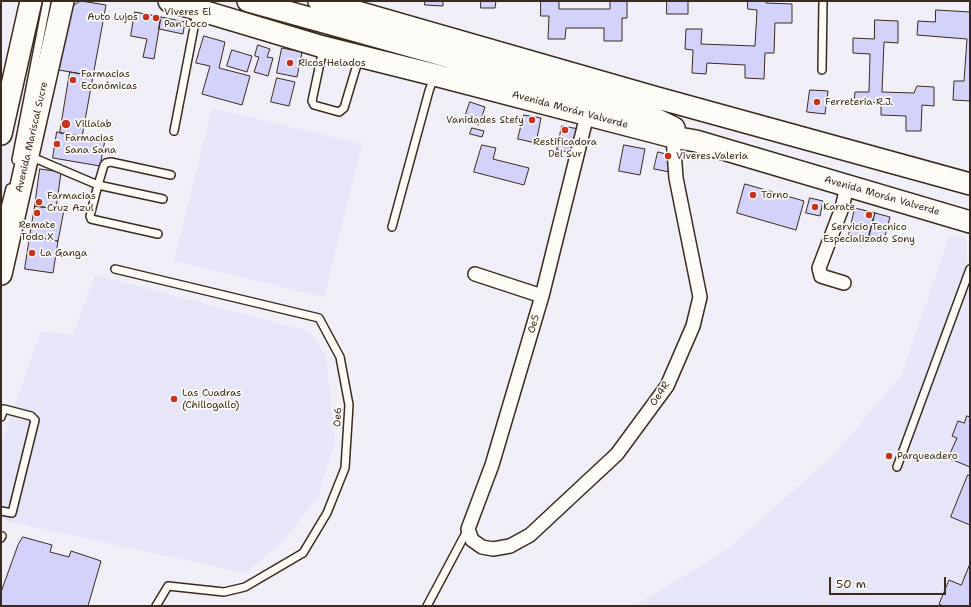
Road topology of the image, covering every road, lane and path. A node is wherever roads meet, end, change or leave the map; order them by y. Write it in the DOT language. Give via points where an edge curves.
graph roads {
  1 [pos="17,1"];
  2 [pos="31,1"];
  3 [pos="48,1"];
  4 [pos="62,1"];
  5 [pos="169,1"];
  6 [pos="248,1"];
  7 [pos="318,1"];
  8 [pos="823,1"];
  9 [pos="197,10"];
  10 [pos="323,47"];
  11 [pos="359,56"];
  12 [pos="822,70"];
  13 [pos="435,75"];
  14 [pos="1,86"];
  15 [pos="587,115"];
  16 [pos="174,131"];
  17 [pos="670,131"];
  18 [pos="1,134"];
  19 [pos="20,162"];
  20 [pos="171,176"];
  21 [pos="12,179"];
  22 [pos="970,184"];
  23 [pos="98,185"];
  24 [pos="847,186"];
  25 [pos="163,200"];
  26 [pos="970,222"];
  27 [pos="1,224"];
  28 [pos="392,227"];
  29 [pos="158,234"];
  30 [pos="115,269"];
  31 [pos="970,269"];
  32 [pos="1,274"];
  33 [pos="475,274"];
  34 [pos="844,283"];
  35 [pos="542,296"];
  36 [pos="3,408"];
  37 [pos="1,417"];
  38 [pos="897,467"];
  39 [pos="1,511"];
  40 [pos="468,529"];
  41 [pos="156,606"];
  42 [pos="427,606"];
  1 -- 14 [label="main road"];
  2 -- 18 [label="main road"];
  3 -- 19 [label="lane"];
  4 -- 19 [label="main road, Avenida Mariscal Sucre"];
  5 -- 9 [label="main road, Avenida Morán Valverde"];
  6 -- 17 [label="main road" via="633,108"];
  7 -- 22 [label="main road"];
  8 -- 12 [label="lane"];
  9 -- 10 [label="main road, Avenida Morán Valverde"];
  9 -- 16 [label="lane"];
  10 -- 11 [label="main road, Avenida Morán Valverde"];
  10 -- 11 [label="lane" via="312,101 314,105 339,112 344,108"];
  11 -- 13 [label="main road, Avenida Morán Valverde"];
  13 -- 15 [label="main road, Avenida Morán Valverde"];
  13 -- 28 [label="lane"];
  15 -- 17 [label="main road, Avenida Morán Valverde"];
  15 -- 35 [label="street, Oe5"];
  17 -- 24 [label="main road, Avenida Morán Valverde"];
  17 -- 40 [label="street, Oe4R" via="676,178 700,297 694,326 667,386 617,454 530,535 510,546 493,549 482,547 472,540"];
  19 -- 23 [label="lane" via="39,160"];
  19 -- 32 [label="main road, Avenida Mariscal Sucre"];
  20 -- 23 [label="lane" via="111,162 104,165"];
  21 -- 27 [label="lane"];
  23 -- 25 [label="lane"];
  23 -- 29 [label="lane" via="91,219"];
  24 -- 26 [label="main road, Avenida Morán Valverde"];
  24 -- 34 [label="street" via="842,208 818,268 821,276"];
  30 -- 41 [label="lane, Oe6" via="319,318 340,357 349,405 345,468 327,513 303,553 238,589 224,592 168,586"];
  31 -- 38 [label="lane"];
  33 -- 35 [label="street"];
  35 -- 40 [label="street, Oe5" via="492,465"];
  36 -- 37 [label="lane"];
  36 -- 39 [label="lane" via="31,416 35,420 12,513"];
  40 -- 42 [label="lane"];
}
